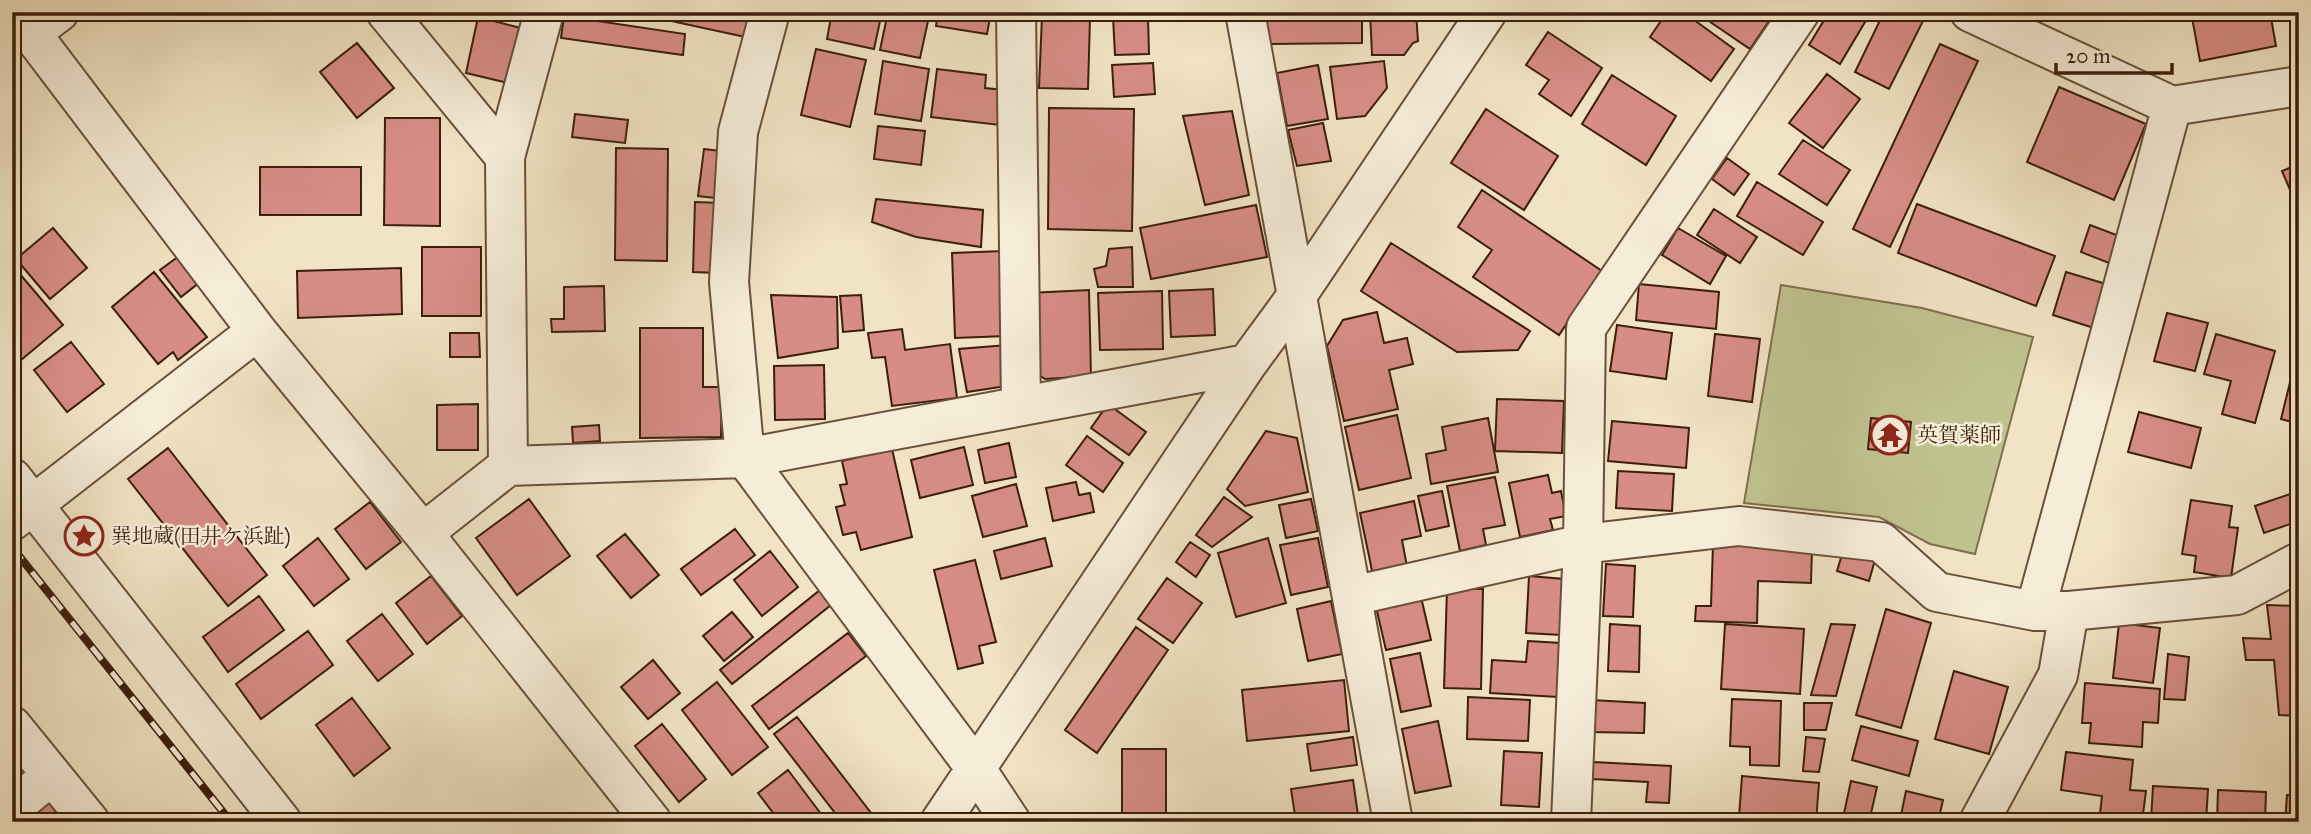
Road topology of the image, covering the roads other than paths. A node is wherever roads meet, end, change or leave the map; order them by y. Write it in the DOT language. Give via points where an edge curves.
graph roads {
  1 [pos="386,12"];
  2 [pos="544,12"];
  3 [pos="770,12"];
  4 [pos="1016,12"];
  5 [pos="1245,12"];
  6 [pos="1487,12"];
  7 [pos="1800,12"];
  8 [pos="1970,12"];
  9 [pos="35,19"];
  10 [pos="2299,86"];
  11 [pos="2172,107"];
  12 [pos="505,157"];
  13 [pos="1296,297"];
  14 [pos="257,331"];
  15 [pos="1247,363"];
  16 [pos="1021,406"];
  17 [pos="745,458"];
  18 [pos="508,466"];
  19 [pos="19,501"];
  20 [pos="423,533"];
  21 [pos="1583,544"];
  22 [pos="2299,562"];
  23 [pos="1352,596"];
  24 [pos="2052,611"];
  25 [pos="12,726"];
  26 [pos="976,769"];
  27 [pos="52,775"];
  28 [pos="12,808"];
  29 [pos="90,822"];
  30 [pos="282,822"];
  31 [pos="652,822"];
  32 [pos="940,822"];
  33 [pos="1011,822"];
  34 [pos="1393,822"];
  35 [pos="1571,822"];
  36 [pos="1979,822"];
  1 -- 12 [label="street"];
  2 -- 12 [label="street"];
  3 -- 17 [label="street" via="738,132 729,282"];
  4 -- 16 [label="street"];
  5 -- 13 [label="street"];
  6 -- 13 [label="street"];
  7 -- 21 [label="street" via="1586,328"];
  8 -- 11 [label="street"];
  9 -- 14 [label="street"];
  10 -- 11 [label="street"];
  11 -- 24 [label="street"];
  12 -- 18 [label="street"];
  13 -- 15 [label="street"];
  13 -- 23 [label="street"];
  14 -- 19 [label="street"];
  14 -- 20 [label="street"];
  15 -- 16 [label="street"];
  15 -- 26 [label="street"];
  16 -- 17 [label="street"];
  17 -- 18 [label="street"];
  17 -- 26 [label="street"];
  18 -- 20 [label="street"];
  19 -- 30 [label="street"];
  20 -- 31 [label="street"];
  21 -- 23 [label="street"];
  21 -- 24 [label="street" via="1739,526 1881,542 1937,592"];
  21 -- 35 [label="street"];
  22 -- 24 [label="street" via="2237,595"];
  23 -- 34 [label="street"];
  24 -- 36 [label="street" via="2058,675"];
  25 -- 27 [label="street"];
  26 -- 32 [label="street"];
  26 -- 33 [label="street"];
  27 -- 28 [label="street"];
  27 -- 29 [label="street"];
}
